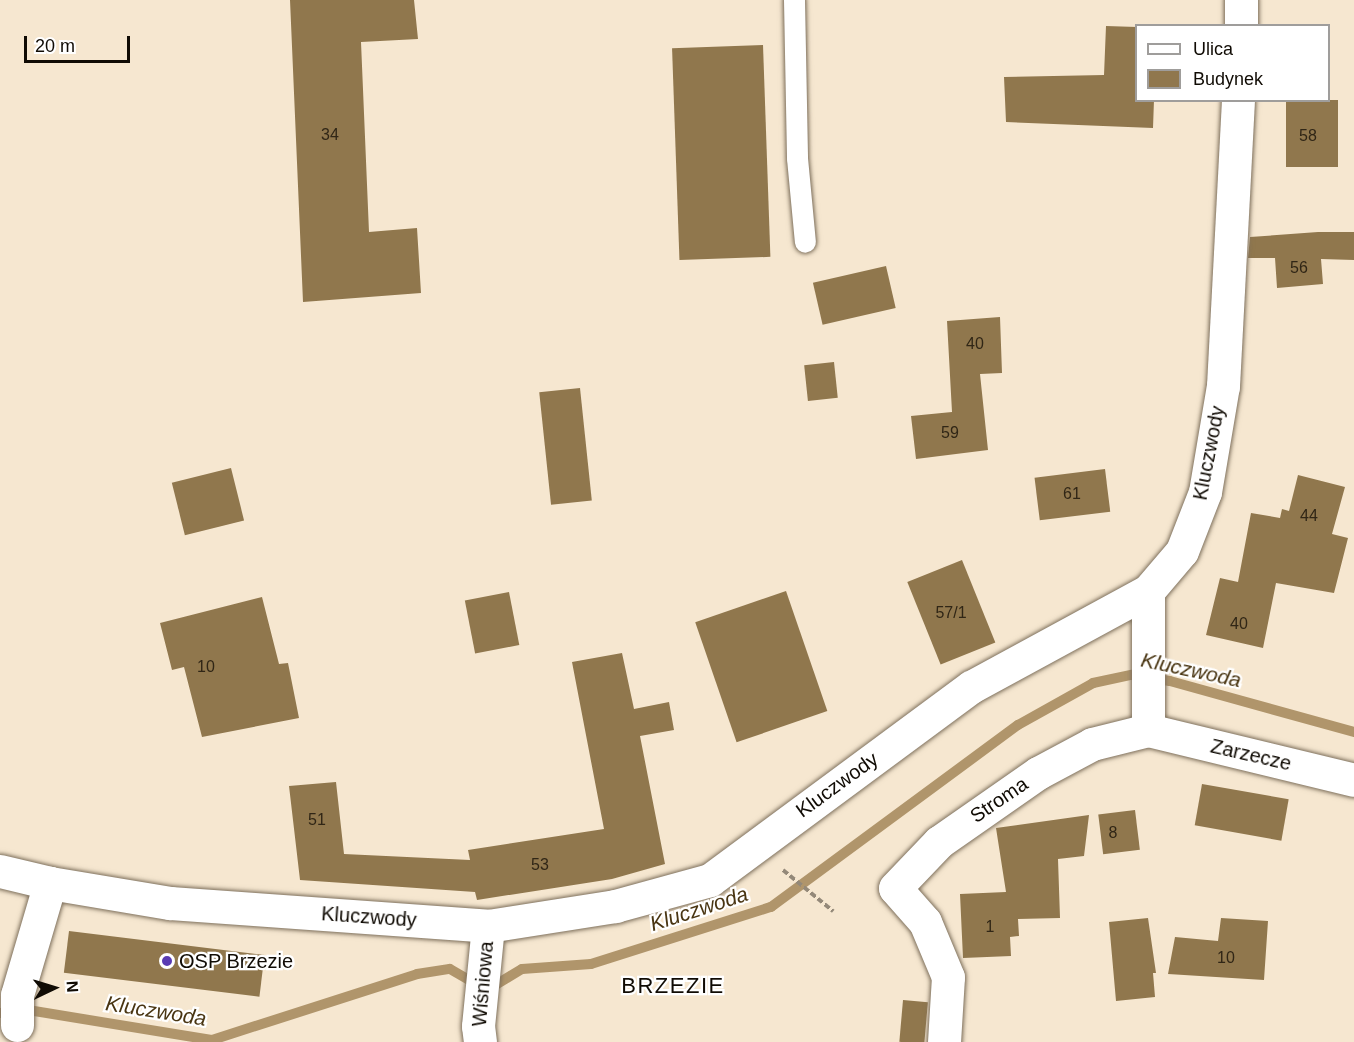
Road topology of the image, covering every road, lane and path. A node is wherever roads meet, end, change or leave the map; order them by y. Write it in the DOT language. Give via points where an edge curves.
graph roads {
  1 [pos="794,0"];
  2 [pos="1241,0"];
  3 [pos="1241,24"];
  4 [pos="1238,102"];
  5 [pos="805,242"];
  6 [pos="1148,591"];
  7 [pos="1148,719"];
  8 [pos="1354,780"];
  9 [pos="755,846"];
  10 [pos="0,871"];
  11 [pos="50,883"];
  12 [pos="833,911"];
  13 [pos="487,940"];
  14 [pos="17,1010"];
  15 [pos="480,1042"];
  16 [pos="944,1042"];
  1 -- 5 [label="lane" via="797,158"];
  2 -- 3 [label="street"];
  4 -- 6 [label="street, Kluczwody" via="1223,386 1205,492 1182,551"];
  6 -- 7 [label="street"];
  6 -- 9 [label="street, Kluczwody" via="970,687"];
  7 -- 8 [label="street, Zarzecze"];
  7 -- 16 [label="street, Stroma" via="1038,773 939,842 895,888 925,922 948,977"];
  9 -- 12 [label="path"];
  9 -- 13 [label="street, Kluczwody" via="710,880"];
  10 -- 11 [label="street, Kluczwody"];
  11 -- 13 [label="street, Kluczwody" via="170,903"];
  11 -- 14 [label="street"];
  13 -- 15 [label="street, Wiśniowa"];
}
